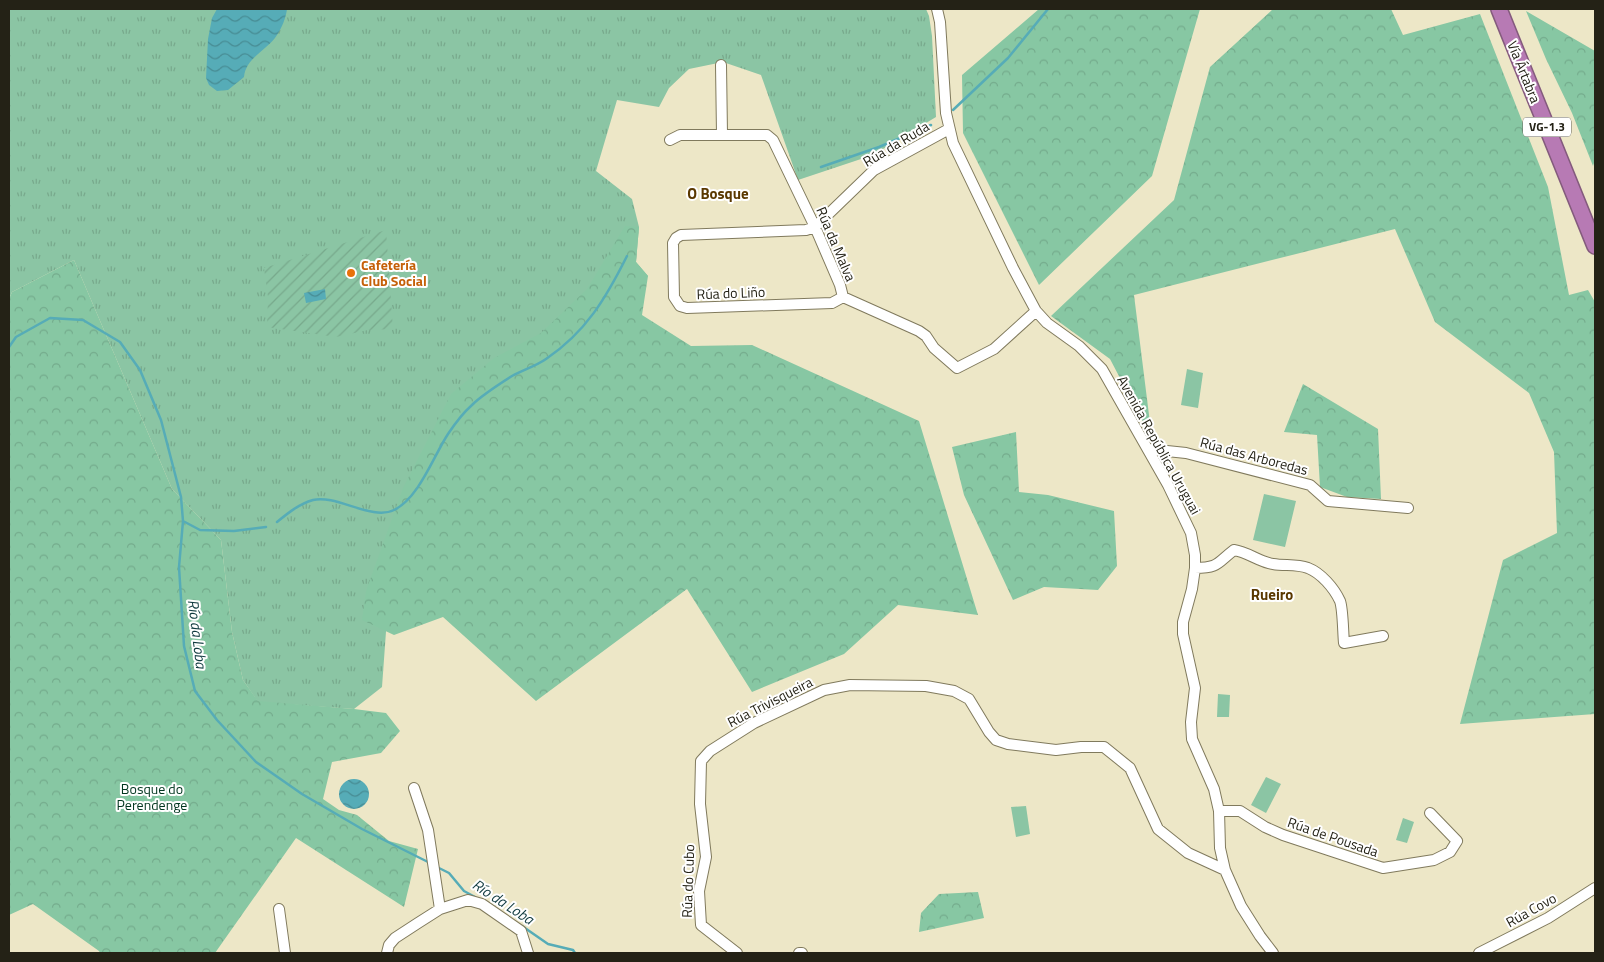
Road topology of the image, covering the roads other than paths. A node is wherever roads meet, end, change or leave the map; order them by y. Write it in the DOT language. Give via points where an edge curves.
graph roads {
  1 [pos="937,9"];
  2 [pos="1499,9"];
  3 [pos="721,66"];
  4 [pos="949,129"];
  5 [pos="722,134"];
  6 [pos="670,140"];
  7 [pos="815,227"];
  8 [pos="1595,246"];
  9 [pos="843,298"];
  10 [pos="1036,311"];
  11 [pos="1148,449"];
  12 [pos="1408,508"];
  13 [pos="1195,568"];
  14 [pos="1383,636"];
  15 [pos="701,761"];
  16 [pos="414,788"];
  17 [pos="1220,811"];
  18 [pos="1430,813"];
  19 [pos="1225,870"];
  20 [pos="1595,888"];
  21 [pos="280,909"];
  22 [pos="440,910"];
  23 [pos="285,953"];
  24 [pos="387,953"];
  25 [pos="528,953"];
  26 [pos="737,953"];
  27 [pos="1273,953"];
  28 [pos="1479,953"];
  1 -- 4 [label="street, Avenida República Uruguai"];
  2 -- 8 [label="highway, Vía Ártabra / VG-1.3"];
  3 -- 5 [label="street"];
  4 -- 7 [label="street, Rúa da Ruda" via="874,170"];
  4 -- 10 [label="street, Avenida República Uruguai" via="970,180"];
  5 -- 6 [label="street, Rúa da Malva" via="680,135"];
  5 -- 7 [label="street, Rúa da Malva" via="767,135 773,140"];
  7 -- 9 [label="street, Rúa da Malva"];
  7 -- 9 [label="street, Rúa do Liño" via="681,235 673,243 674,298 680,306 687,308 832,303"];
  9 -- 10 [label="street, Rúa da Malva" via="919,331 957,368 994,349"];
  10 -- 11 [label="street, Avenida República Uruguai" via="1102,369"];
  11 -- 12 [label="street, Rúa das Arboredas" via="1186,453 1310,485 1328,501"];
  11 -- 13 [label="street, Avenida República Uruguai" via="1191,533"];
  13 -- 14 [label="street" via="1214,566 1234,550 1274,564 1308,568 1319,574 1340,602 1344,643"];
  13 -- 17 [label="street, Avenida República Uruguai" via="1183,622 1195,688 1191,731"];
  15 -- 19 [label="street, Rúa Trivisqueira" via="710,751 754,724 824,690 850,685 926,686 954,691 969,700 996,740 1056,750 1104,747 1130,768 1158,829 1188,853"];
  15 -- 26 [label="street, Rúa do Cubo" via="700,804 706,857 699,891 701,925"];
  16 -- 22 [label="street" via="428,830"];
  17 -- 18 [label="street, Rúa de Pousada" via="1240,811 1284,835 1383,868 1434,860 1450,852 1457,842"];
  17 -- 19 [label="street, Avenida República Uruguai" via="1220,848"];
  19 -- 27 [label="street, Avenida República Uruguai" via="1241,906"];
  20 -- 28 [label="street, Rúa Covo" via="1548,918"];
  21 -- 23 [label="street"];
  22 -- 24 [label="street" via="395,938"];
  22 -- 25 [label="street" via="468,900 482,904 521,930"];
}
